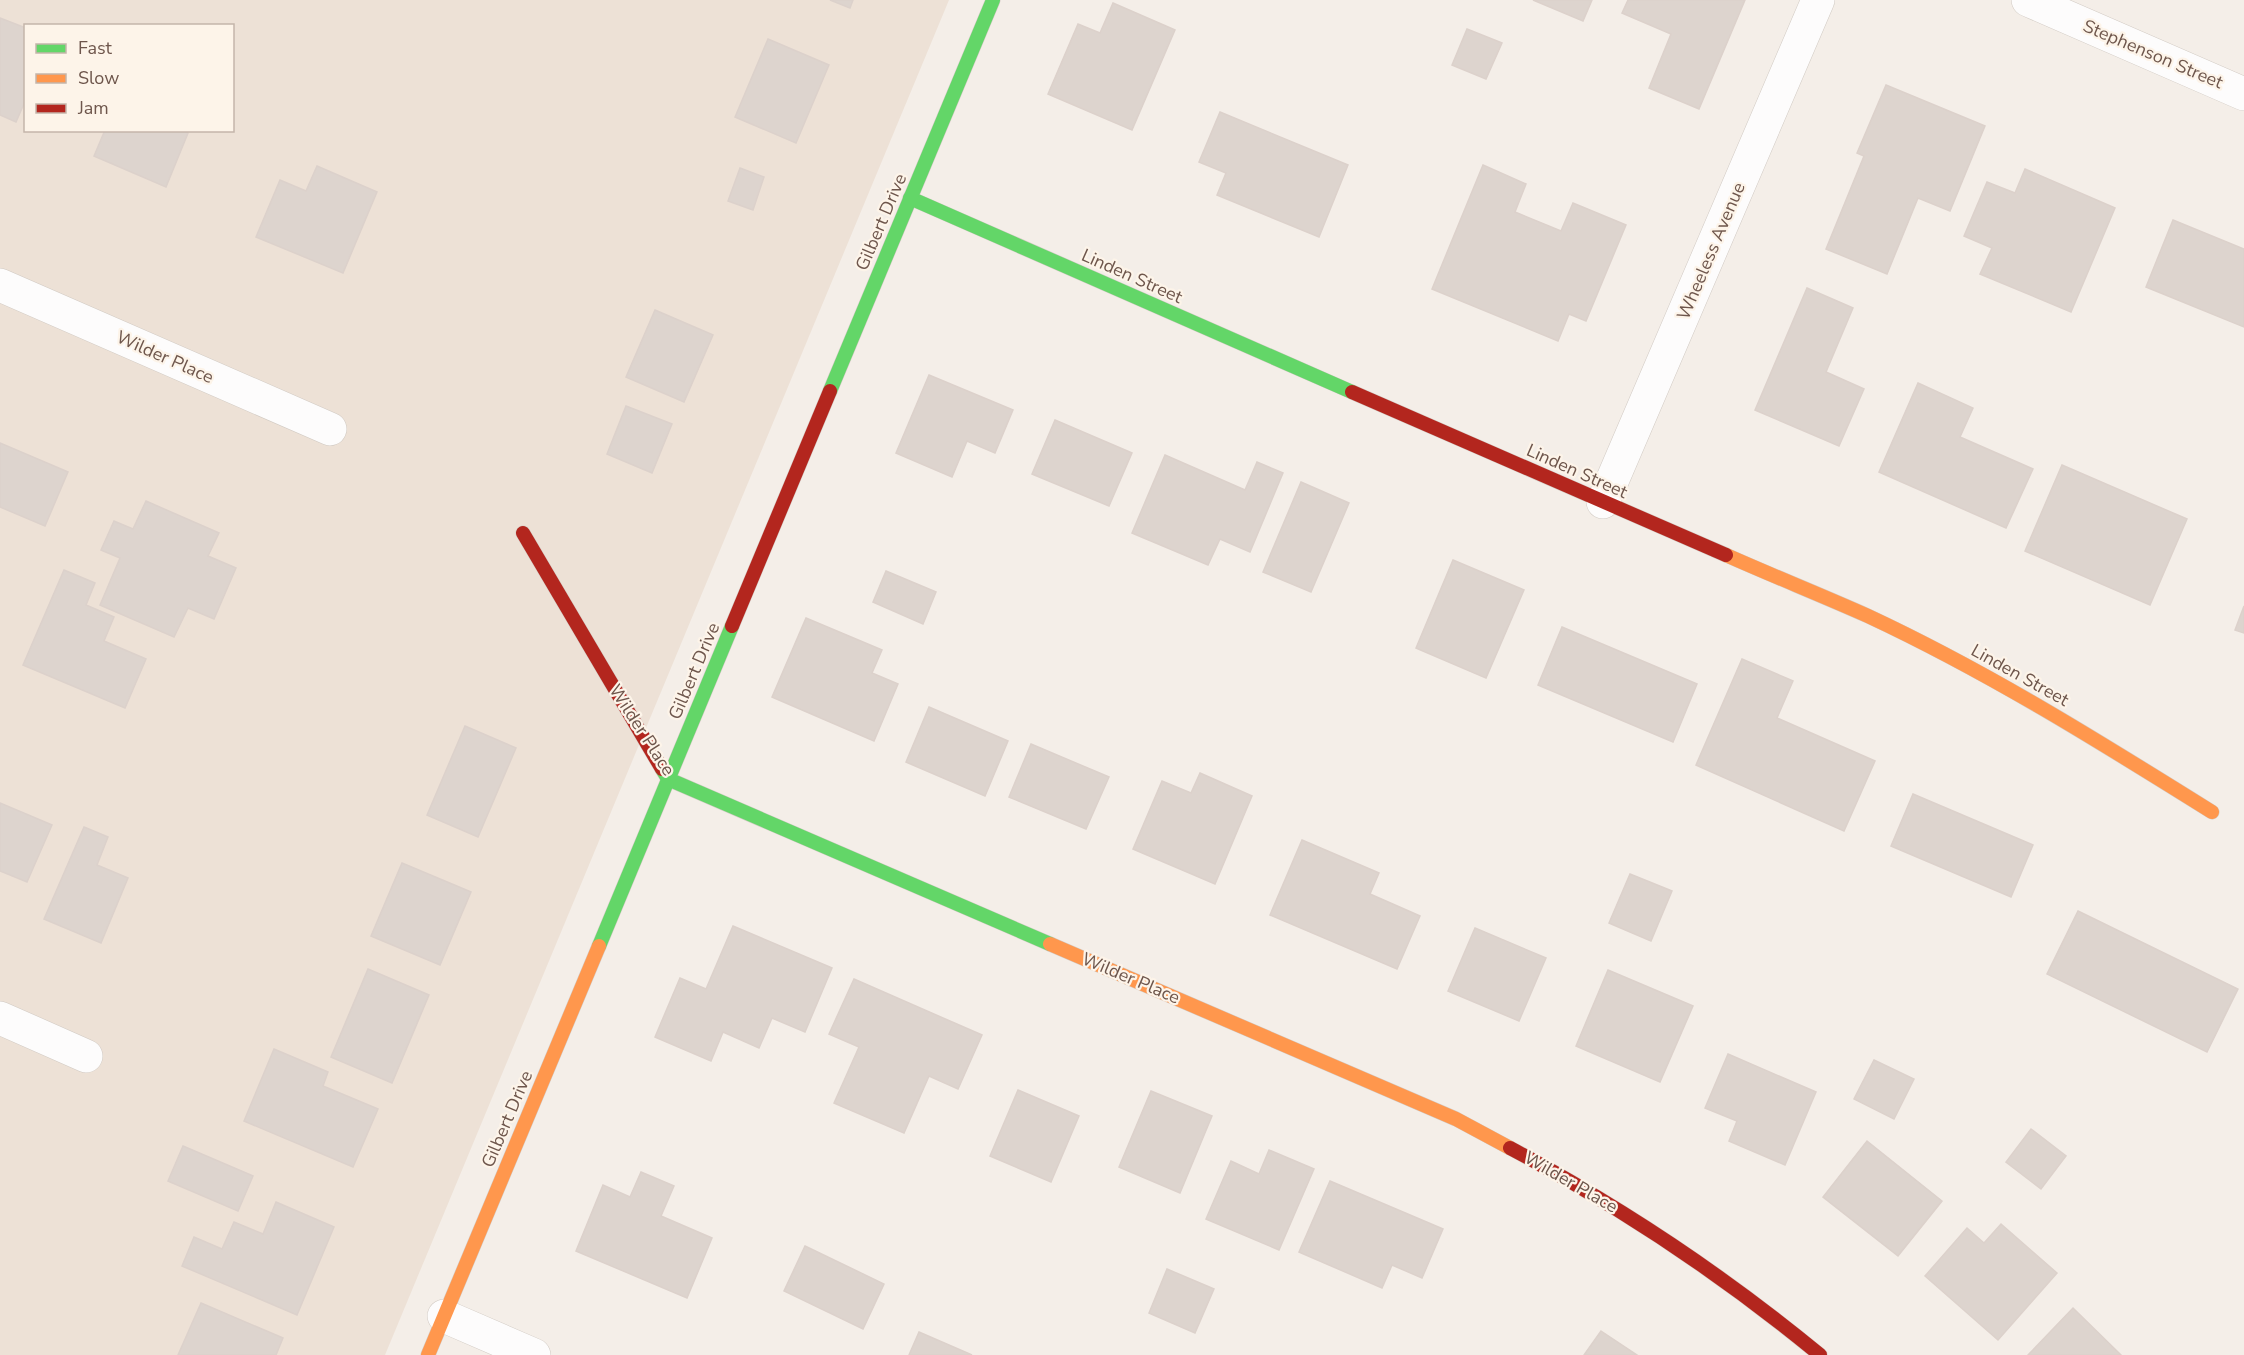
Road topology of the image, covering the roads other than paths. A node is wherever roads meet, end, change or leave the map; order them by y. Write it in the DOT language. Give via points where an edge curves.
graph roads {
  1 [pos="993,0"];
  2 [pos="1818,0"];
  3 [pos="2028,0"];
  4 [pos="2244,94"];
  5 [pos="910,198"];
  6 [pos="0,285"];
  7 [pos="330,429"];
  8 [pos="1603,502"];
  9 [pos="523,533"];
  10 [pos="668,779"];
  11 [pos="2212,812"];
  12 [pos="0,1018"];
  13 [pos="86,1056"];
  14 [pos="444,1316"];
  15 [pos="428,1355"];
  16 [pos="534,1355"];
  17 [pos="1820,1355"];
  1 -- 5 [label="street, Gilbert Drive"];
  2 -- 8 [label="street, Wheeless Avenue"];
  3 -- 4 [label="street, Stephenson Street"];
  5 -- 8 [label="street, Linden Street"];
  5 -- 10 [label="street, Gilbert Drive"];
  6 -- 7 [label="street, Wilder Place"];
  8 -- 11 [label="street, Linden Street" via="1869,617 1940,652 2078,728"];
  9 -- 10 [label="street, Wilder Place"];
  10 -- 14 [label="street, Gilbert Drive"];
  10 -- 17 [label="street, Wilder Place" via="1456,1119 1645,1225 1773,1316"];
  12 -- 13 [label="street"];
  14 -- 15 [label="street, Gilbert Drive"];
  14 -- 16 [label="street"];
}
